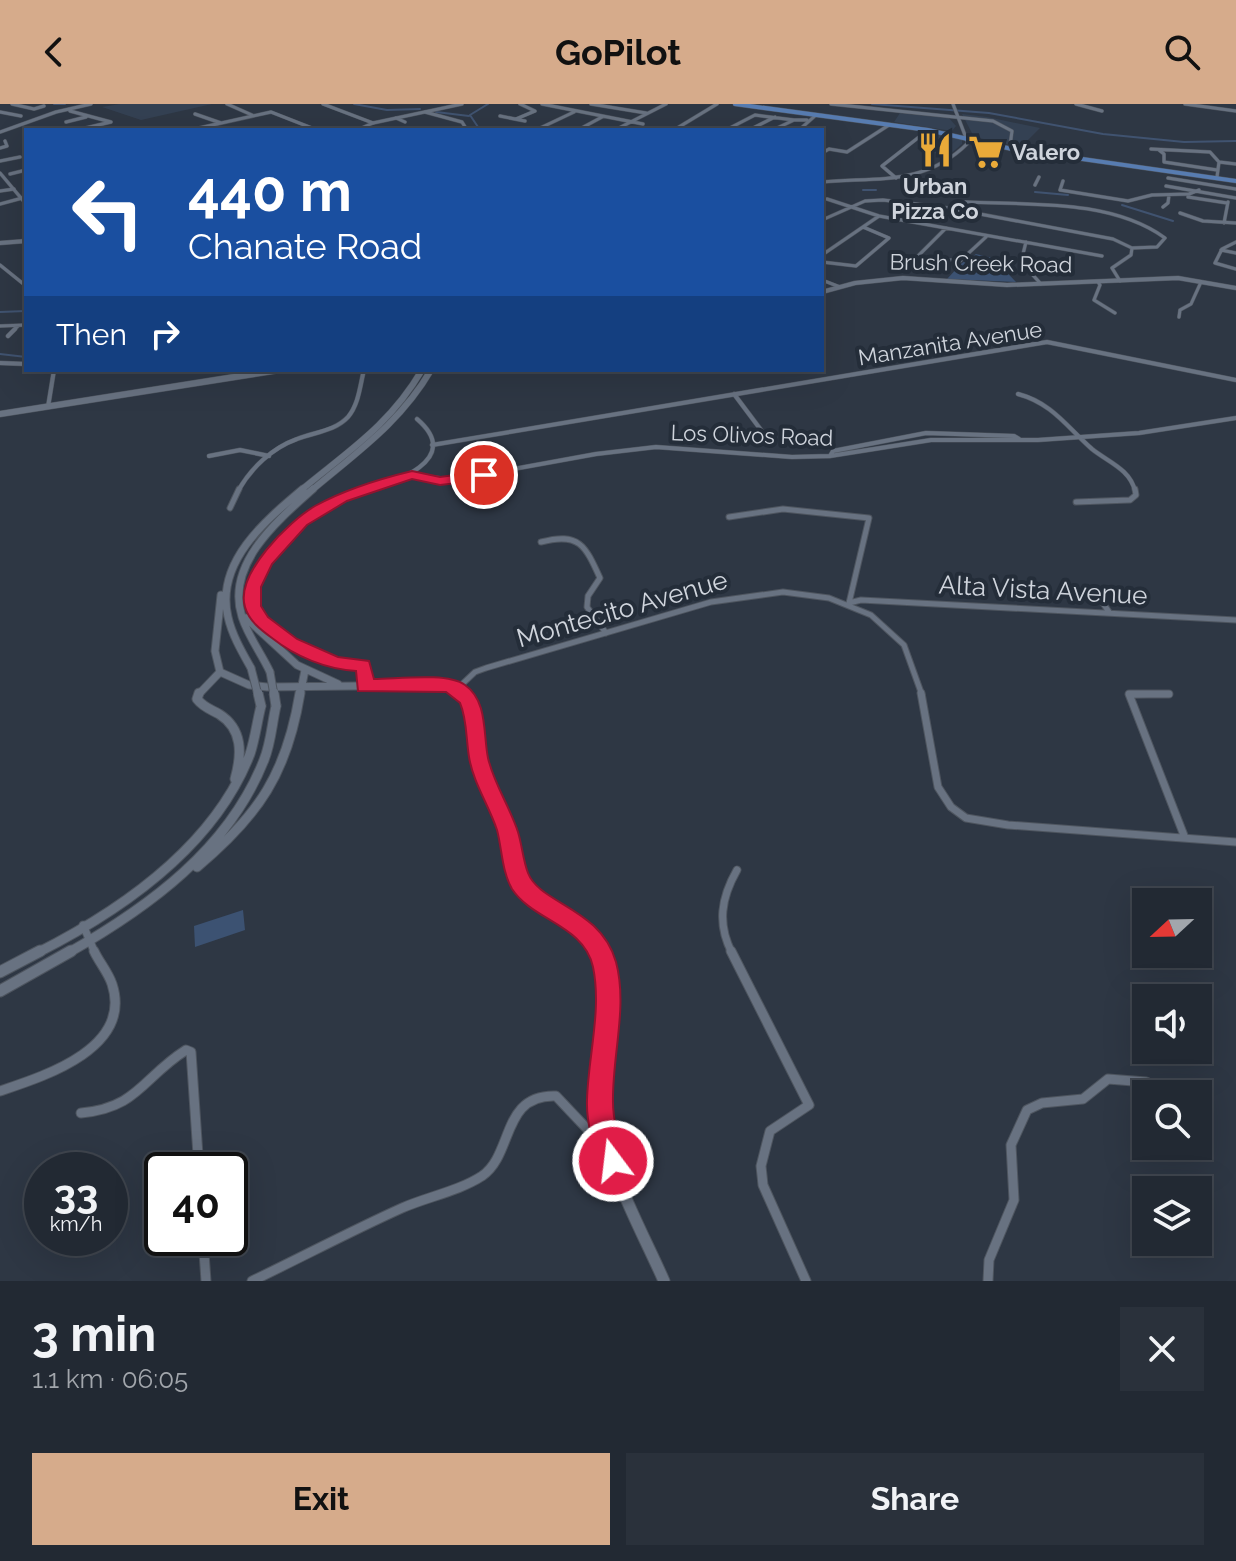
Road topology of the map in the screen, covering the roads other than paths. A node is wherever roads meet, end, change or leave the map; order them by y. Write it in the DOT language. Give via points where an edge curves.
graph roads {
  1 [pos="91,104"];
  2 [pos="227,104"];
  3 [pos="323,104"];
  4 [pos="462,104"];
  5 [pos="520,104"];
  6 [pos="542,104"];
  7 [pos="591,104"];
  8 [pos="624,104"];
  9 [pos="666,104"];
  10 [pos="717,104"];
  11 [pos="735,104"];
  12 [pos="744,104"];
  13 [pos="831,104"];
  14 [pos="1076,104"];
  15 [pos="1185,104"];
  16 [pos="14,105"];
  17 [pos="953,105"];
  18 [pos="44,106"];
  19 [pos="616,108"];
  20 [pos="66,109"];
  21 [pos="1102,111"];
  22 [pos="1236,111"];
  23 [pos="0,112"];
  24 [pos="425,112"];
  25 [pos="574,112"];
  26 [pos="646,113"];
  27 [pos="195,114"];
  28 [pos="817,114"];
  29 [pos="252,115"];
  30 [pos="958,115"];
  31 [pos="21,116"];
  32 [pos="90,116"];
  33 [pos="500,116"];
  34 [pos="602,117"];
  35 [pos="775,117"];
  36 [pos="396,118"];
  37 [pos="516,119"];
  38 [pos="794,120"];
  39 [pos="807,120"];
  40 [pos="525,121"];
  41 [pos="66,122"];
  42 [pos="405,122"];
  43 [pos="630,122"];
  44 [pos="221,123"];
  45 [pos="373,123"];
  46 [pos="643,124"];
  47 [pos="889,125"];
  48 [pos="734,127"];
  49 [pos="963,127"];
  50 [pos="16,128"];
  51 [pos="86,128"];
  52 [pos="199,128"];
  53 [pos="312,128"];
  54 [pos="362,128"];
  55 [pos="466,128"];
  56 [pos="540,128"];
  57 [pos="582,128"];
  58 [pos="619,128"];
  59 [pos="677,128"];
  60 [pos="739,128"];
  61 [pos="753,128"];
  62 [pos="777,128"];
  63 [pos="803,128"];
  64 [pos="24,130"];
  65 [pos="928,130"];
  66 [pos="946,131"];
  67 [pos="0,132"];
  68 [pos="968,138"];
  69 [pos="5,141"];
  70 [pos="985,143"];
  71 [pos="966,146"];
  72 [pos="1010,146"];
  73 [pos="0,148"];
  74 [pos="1151,149"];
  75 [pos="1159,149"];
  76 [pos="13,152"];
  77 [pos="824,152"];
  78 [pos="20,157"];
  79 [pos="24,159"];
  80 [pos="0,161"];
  81 [pos="1219,162"];
  82 [pos="1236,164"];
  83 [pos="0,170"];
  84 [pos="24,170"];
  85 [pos="1217,170"];
  86 [pos="10,174"];
  87 [pos="1039,177"];
  88 [pos="896,178"];
  89 [pos="1168,178"];
  90 [pos="1236,180"];
  91 [pos="1063,181"];
  92 [pos="1218,181"];
  93 [pos="824,182"];
  94 [pos="1035,185"];
  95 [pos="1091,185"];
  96 [pos="1166,186"];
  97 [pos="14,189"];
  98 [pos="1236,189"];
  99 [pos="1119,190"];
  100 [pos="1199,190"];
  101 [pos="0,191"];
  102 [pos="1217,193"];
  103 [pos="1087,194"];
  104 [pos="24,195"];
  105 [pos="1169,195"];
  106 [pos="1184,195"];
  107 [pos="24,196"];
  108 [pos="24,197"];
  109 [pos="1115,198"];
  110 [pos="1235,198"];
  111 [pos="827,199"];
  112 [pos="1198,199"];
  113 [pos="1227,203"];
  114 [pos="0,204"];
  115 [pos="1163,207"];
  116 [pos="848,208"];
  117 [pos="948,208"];
  118 [pos="1180,213"];
  119 [pos="1186,215"];
  120 [pos="879,216"];
  121 [pos="824,218"];
  122 [pos="1224,223"];
  123 [pos="1236,223"];
  124 [pos="863,227"];
  125 [pos="946,228"];
  126 [pos="986,237"];
  127 [pos="24,241"];
  128 [pos="1026,242"];
  129 [pos="1236,242"];
  130 [pos="0,243"];
  131 [pos="1132,248"];
  132 [pos="1221,250"];
  133 [pos="1236,253"];
  134 [pos="824,254"];
  135 [pos="1102,256"];
  136 [pos="824,262"];
  137 [pos="0,265"];
  138 [pos="1236,269"];
  139 [pos="824,281"];
  140 [pos="1120,281"];
  141 [pos="1098,282"];
  142 [pos="1201,282"];
  143 [pos="24,284"];
  144 [pos="1041,284"];
  145 [pos="840,287"];
  146 [pos="1236,288"];
  147 [pos="824,291"];
  148 [pos="1115,313"];
  149 [pos="1179,317"];
  150 [pos="24,325"];
  151 [pos="0,326"];
  152 [pos="18,326"];
  153 [pos="8,336"];
  154 [pos="0,363"];
  155 [pos="24,364"];
  156 [pos="54,372"];
  157 [pos="267,372"];
  158 [pos="363,372"];
  159 [pos="421,372"];
  160 [pos="430,372"];
  161 [pos="1236,380"];
  162 [pos="734,394"];
  163 [pos="1018,394"];
  164 [pos="48,407"];
  165 [pos="0,414"];
  166 [pos="1236,418"];
  167 [pos="417,419"];
  168 [pos="764,434"];
  169 [pos="1082,437"];
  170 [pos="432,445"];
  171 [pos="209,456"];
  172 [pos="269,456"];
  173 [pos="412,475"];
  174 [pos="1076,502"];
  175 [pos="230,508"];
  176 [pos="729,517"];
  177 [pos="541,542"];
  178 [pos="228,579"];
  179 [pos="1094,590"];
  180 [pos="849,603"];
  181 [pos="239,605"];
  182 [pos="1109,612"];
  183 [pos="1236,620"];
  184 [pos="606,633"];
  185 [pos="305,670"];
  186 [pos="220,672"];
  187 [pos="365,686"];
  188 [pos="300,687"];
  189 [pos="346,687"];
  190 [pos="457,689"];
  191 [pos="1169,694"];
  192 [pos="224,806"];
  193 [pos="1186,838"];
  194 [pos="1236,842"];
  195 [pos="737,870"];
  196 [pos="176,880"];
  197 [pos="83,925"];
  198 [pos="90,941"];
  199 [pos="0,972"];
  200 [pos="0,991"];
  201 [pos="1132,1081"];
  202 [pos="0,1091"];
  203 [pos="81,1113"];
  204 [pos="603,1132"];
  205 [pos="198,1152"];
  206 [pos="204,1256"];
  207 [pos="206,1281"];
  208 [pos="252,1281"];
  209 [pos="664,1281"];
  210 [pos="806,1281"];
  211 [pos="988,1281"];
  1 -- 20 [label="street"];
  2 -- 29 [label="street"];
  3 -- 45 [label="street"];
  4 -- 24 [label="main road"];
  5 -- 37 [label="street" via="535,111"];
  6 -- 25 [label="street"];
  7 -- 19 [label="street"];
  8 -- 19 [label="street"];
  9 -- 26 [label="street"];
  10 -- 59 [label="street"];
  11 -- 28 [label="main road"];
  12 -- 28 [label="main road"];
  13 -- 30 [label="street"];
  14 -- 21 [label="street"];
  15 -- 22 [label="main road"];
  16 -- 18 [label="street"];
  16 -- 23 [label="street"];
  17 -- 30 [label="main road"];
  19 -- 26 [label="street"];
  20 -- 32 [label="street"];
  20 -- 50 [label="street"];
  23 -- 31 [label="street"];
  24 -- 36 [label="main road"];
  24 -- 55 [label="street" via="462,122"];
  25 -- 34 [label="street"];
  25 -- 56 [label="street"];
  26 -- 43 [label="street"];
  27 -- 44 [label="street"];
  28 -- 39 [label="street"];
  28 -- 47 [label="main road"];
  28 -- 66 [label="main road"];
  29 -- 44 [label="street"];
  29 -- 53 [label="street" via="273,112"];
  30 -- 49 [label="main road"];
  30 -- 72 [label="street" via="1008,127 1013,132"];
  32 -- 41 [label="street"];
  32 -- 51 [label="street" via="111,122"];
  33 -- 37 [label="street"];
  34 -- 43 [label="street"];
  34 -- 57 [label="street"];
  35 -- 38 [label="street"];
  35 -- 48 [label="street" via="755,115"];
  35 -- 61 [label="street"];
  36 -- 42 [label="street"];
  36 -- 45 [label="main road"];
  37 -- 40 [label="street"];
  38 -- 39 [label="street"];
  38 -- 62 [label="street"];
  39 -- 63 [label="street"];
  43 -- 46 [label="street"];
  43 -- 58 [label="street"];
  44 -- 52 [label="street"];
  45 -- 54 [label="main road"];
  47 -- 65 [label="main road"];
  47 -- 77 [label="street" via="847,152"];
  48 -- 60 [label="street"];
  49 -- 66 [label="main road"];
  49 -- 68 [label="main road"];
  50 -- 64 [label="street"];
  50 -- 67 [label="street"];
  65 -- 68 [label="main road"];
  65 -- 88 [label="street" via="882,166"];
  66 -- 68 [label="main road"];
  68 -- 70 [label="main road"];
  68 -- 71 [label="main road"];
  68 -- 72 [label="main road"];
  69 -- 73 [label="street" via="7,146"];
  70 -- 71 [label="main road"];
  70 -- 92 [label="main road"];
  71 -- 88 [label="main road" via="933,170"];
  72 -- 92 [label="main road"];
  74 -- 75 [label="street"];
  75 -- 81 [label="street" via="1207,151"];
  75 -- 85 [label="street" via="1164,162"];
  76 -- 78 [label="street"];
  78 -- 79 [label="street"];
  78 -- 80 [label="street"];
  81 -- 82 [label="street"];
  81 -- 85 [label="street"];
  83 -- 86 [label="main road"];
  83 -- 97 [label="main road"];
  84 -- 86 [label="street"];
  85 -- 92 [label="street"];
  86 -- 104 [label="main road"];
  87 -- 94 [label="street"];
  88 -- 93 [label="main road"];
  89 -- 92 [label="street"];
  90 -- 92 [label="main road"];
  91 -- 103 [label="street" via="1060,190"];
  92 -- 98 [label="street"];
  92 -- 102 [label="street"];
  95 -- 103 [label="street"];
  96 -- 100 [label="street"];
  97 -- 101 [label="street"];
  97 -- 107 [label="main road"];
  99 -- 109 [label="street"];
  100 -- 102 [label="street"];
  100 -- 106 [label="street"];
  102 -- 110 [label="street"];
  103 -- 109 [label="street"];
  105 -- 106 [label="street"];
  105 -- 109 [label="street"];
  105 -- 115 [label="street"];
  106 -- 112 [label="street"];
  108 -- 114 [label="street"];
  110 -- 113 [label="street"];
  111 -- 116 [label="street"];
  112 -- 113 [label="street"];
  112 -- 119 [label="street" via="1196,210"];
  113 -- 122 [label="street"];
  116 -- 117 [label="street" via="883,200"];
  116 -- 120 [label="street"];
  116 -- 121 [label="street"];
  117 -- 131 [label="street" via="1113,239"];
  117 -- 131 [label="street" via="962,202 1062,206 1116,216 1165,238 1157,247"];
  118 -- 119 [label="street"];
  119 -- 122 [label="street"];
  120 -- 124 [label="street"];
  120 -- 125 [label="street"];
  122 -- 123 [label="street"];
  124 -- 134 [label="street"];
  124 -- 136 [label="street" via="889,238 856,266"];
  125 -- 126 [label="street"];
  125 -- 126 [label="street" via="917,257 960,261"];
  126 -- 128 [label="street"];
  127 -- 130 [label="main road"];
  128 -- 135 [label="street"];
  128 -- 144 [label="street" via="1021,262"];
  129 -- 132 [label="street"];
  131 -- 140 [label="street" via="1131,255 1112,268"];
  132 -- 133 [label="street"];
  132 -- 138 [label="street" via="1217,266"];
  137 -- 143 [label="street"];
  139 -- 145 [label="street"];
  140 -- 141 [label="main road, Brush Creek Road"];
  140 -- 142 [label="main road, Brush Creek Road"];
  141 -- 144 [label="main road, Brush Creek Road"];
  141 -- 148 [label="street" via="1094,300"];
  142 -- 146 [label="main road, Brush Creek Road"];
  142 -- 149 [label="street"];
  144 -- 145 [label="main road, Brush Creek Road" via="903,278"];
  145 -- 147 [label="main road, Brush Creek Road"];
  150 -- 152 [label="street"];
  151 -- 152 [label="street"];
  152 -- 153 [label="street"];
  154 -- 155 [label="street"];
  156 -- 164 [label="street"];
  157 -- 164 [label="main road"];
  158 -- 172 [label="street" via="347,418"];
  159 -- 178 [label="main road" via="410,392 367,437 251,536"];
  160 -- 181 [label="main road" via="395,420 265,534 242,574"];
  161 -- 162 [label="street, Manzanita Avenue" via="1047,342"];
  162 -- 168 [label="street"];
  162 -- 170 [label="street, Manzanita Avenue"];
  163 -- 169 [label="street" via="1052,407"];
  164 -- 165 [label="main road"];
  166 -- 169 [label="street, Los Olivos Road"];
  167 -- 170 [label="street" via="428,430"];
  169 -- 173 [label="street, Los Olivos Road" via="931,440 792,457 656,447 453,480"];
  169 -- 174 [label="street" via="1123,470 1136,495"];
  170 -- 173 [label="street" via="428,459"];
  171 -- 172 [label="street" via="240,450"];
  172 -- 175 [label="street" via="244,479"];
  173 -- 187 [label="street" via="342,498 301,521 265,562 253,587 255,612 274,633 328,661 363,665"];
  176 -- 180 [label="street" via="783,509 869,518"];
  177 -- 184 [label="street" via="564,535 576,538 590,555 600,578 587,607"];
  178 -- 186 [label="main road" via="221,594 215,651"];
  178 -- 192 [label="main road, bridge" via="229,624 251,668 261,706 253,752"];
  179 -- 182 [label="street"];
  180 -- 182 [label="street, Alta Vista Avenue"];
  180 -- 184 [label="street, Montecito Avenue" via="746,594"];
  180 -- 193 [label="street, Montecito Avenue" via="889,628 908,652 938,787 960,815 1008,825"];
  181 -- 185 [label="main road" via="248,622"];
  181 -- 196 [label="main road, bridge" via="270,672 276,706 268,756 220,834"];
  182 -- 183 [label="street, Alta Vista Avenue"];
  184 -- 190 [label="street, Montecito Avenue" via="475,672"];
  185 -- 188 [label="main road"];
  185 -- 189 [label="main road"];
  186 -- 188 [label="main road" via="249,685"];
  186 -- 192 [label="main road" via="197,699 228,719 241,742 237,775"];
  187 -- 189 [label="main road"];
  187 -- 190 [label="main road" via="433,684"];
  188 -- 189 [label="main road"];
  188 -- 196 [label="main road" via="284,760 267,789 214,854"];
  190 -- 204 [label="main road" via="472,710 479,760 519,881 529,894 589,935 604,963 608,999 599,1079"];
  191 -- 193 [label="street" via="1129,694"];
  192 -- 197 [label="main road" via="169,867"];
  193 -- 194 [label="street, Montecito Avenue"];
  195 -- 210 [label="street" via="723,893 725,939 809,1105 770,1131 761,1166 763,1185"];
  196 -- 198 [label="main road"];
  197 -- 198 [label="street"];
  197 -- 199 [label="main road"];
  198 -- 200 [label="main road"];
  198 -- 202 [label="street" via="113,985 114,1007 100,1038 63,1068"];
  201 -- 211 [label="street" via="1108,1079 1083,1099 1027,1110 1011,1145 1014,1200 989,1260"];
  203 -- 205 [label="street" via="112,1110 186,1050 194,1069"];
  204 -- 208 [label="street" via="590,1132 556,1096 541,1095 515,1116 483,1175"];
  204 -- 209 [label="main road"];
  206 -- 207 [label="street"];
}
